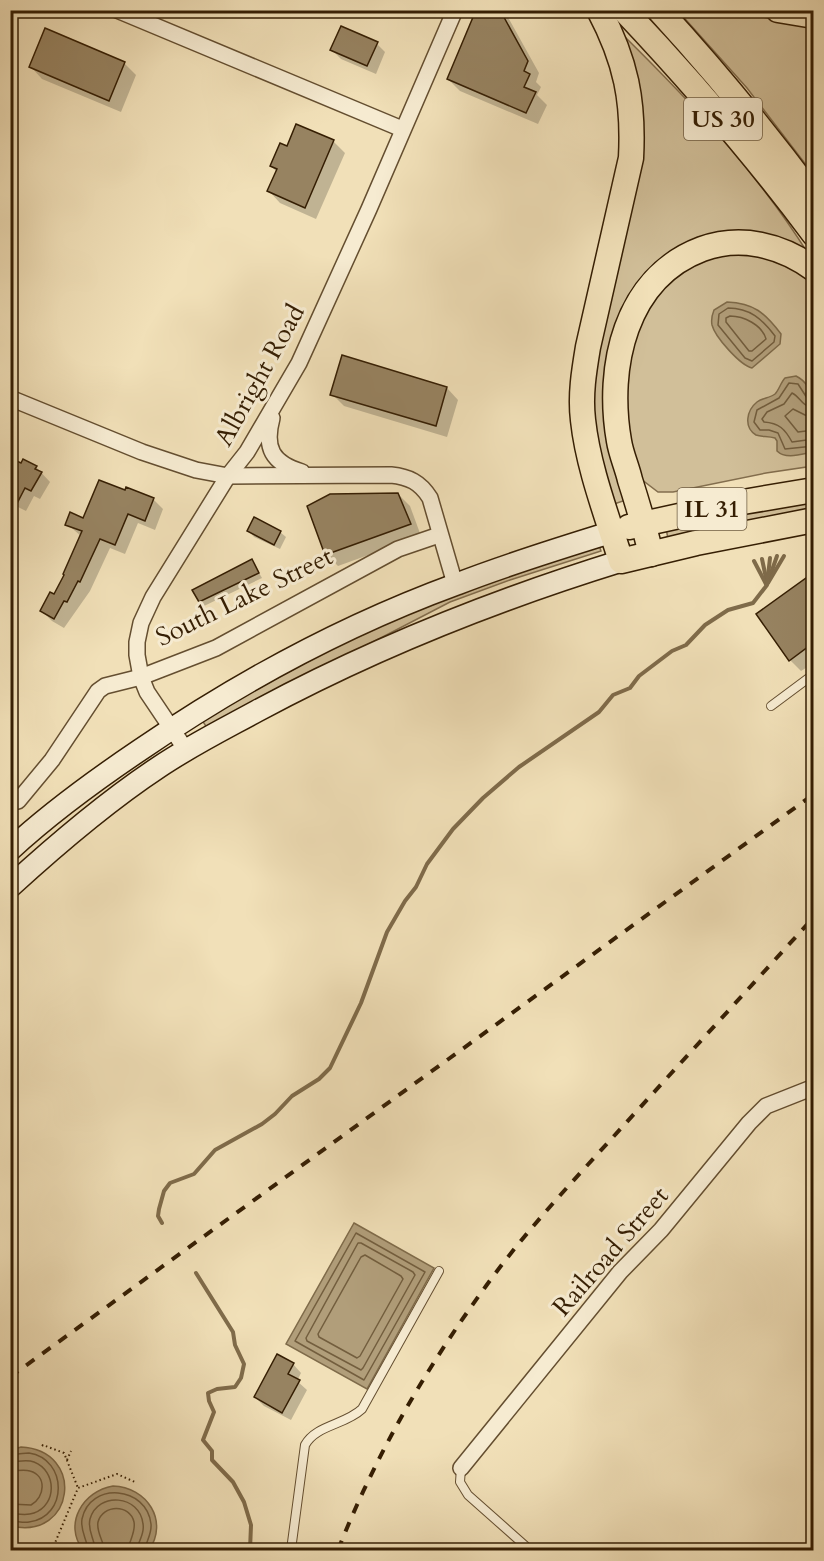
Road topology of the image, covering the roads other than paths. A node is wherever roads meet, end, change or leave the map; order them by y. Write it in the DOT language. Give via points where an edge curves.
graph roads {
  1 [pos="117,10"];
  2 [pos="454,10"];
  3 [pos="599,10"];
  4 [pos="624,10"];
  5 [pos="659,10"];
  6 [pos="778,10"];
  7 [pos="813,16"];
  8 [pos="402,129"];
  9 [pos="813,198"];
  10 [pos="813,234"];
  11 [pos="813,269"];
  12 [pos="10,398"];
  13 [pos="274,407"];
  14 [pos="313,475"];
  15 [pos="228,476"];
  16 [pos="813,490"];
  17 [pos="813,520"];
  18 [pos="644,523"];
  19 [pos="612,532"];
  20 [pos="440,535"];
  21 [pos="651,554"];
  22 [pos="621,561"];
  23 [pos="455,584"];
  24 [pos="813,674"];
  25 [pos="141,677"];
  26 [pos="771,706"];
  27 [pos="171,729"];
  28 [pos="186,750"];
  29 [pos="18,801"];
  30 [pos="10,850"];
  31 [pos="10,887"];
  32 [pos="813,1087"];
  33 [pos="439,1271"];
  34 [pos="461,1468"];
  35 [pos="291,1551"];
  36 [pos="530,1551"];
  1 -- 8 [label="street"];
  2 -- 8 [label="street, Albright Road"];
  3 -- 19 [label="main road" via="628,82 632,115 631,158 583,378 586,442"];
  4 -- 10 [label="main road, US 30" via="712,106"];
  5 -- 9 [label="main road, US 30" via="744,107"];
  6 -- 7 [label="main road"];
  8 -- 13 [label="street, Albright Road" via="303,354"];
  11 -- 18 [label="main road" via="774,247 732,242 711,246 675,262 657,276 642,296 623,337 616,393 619,442"];
  12 -- 15 [label="street" via="142,452"];
  13 -- 14 [label="street" via="268,432 269,449 288,468"];
  13 -- 15 [label="street, Albright Road"];
  14 -- 15 [label="street"];
  14 -- 20 [label="street" via="391,475 417,482 430,498"];
  15 -- 25 [label="street, Albright Road" via="145,613 137,642"];
  16 -- 18 [label="main road, IL 31"];
  17 -- 21 [label="main road, IL 31"];
  18 -- 19 [label="main road, IL 31"];
  18 -- 21 [label="main road"];
  19 -- 22 [label="main road"];
  19 -- 23 [label="main road, IL 31"];
  20 -- 23 [label="street"];
  20 -- 25 [label="street, South Lake Street" via="398,549 216,648"];
  21 -- 22 [label="main road, IL 31"];
  22 -- 28 [label="main road, IL 31" via="478,609 348,664"];
  23 -- 27 [label="main road, IL 31" via="258,676"];
  24 -- 26 [label="lane"];
  25 -- 27 [label="street, Albright Road"];
  25 -- 29 [label="street, South Lake Street" via="98,691 52,760"];
  27 -- 28 [label="street, Albright Road"];
  27 -- 30 [label="main road, IL 31" via="87,786"];
  28 -- 31 [label="main road, IL 31" via="120,795"];
  32 -- 34 [label="street, Railroad Street" via="766,1106 749,1123 661,1230 620,1272"];
  33 -- 35 [label="lane" via="362,1409 316,1433 305,1445"];
  34 -- 36 [label="lane" via="460,1482 468,1496"];
}
